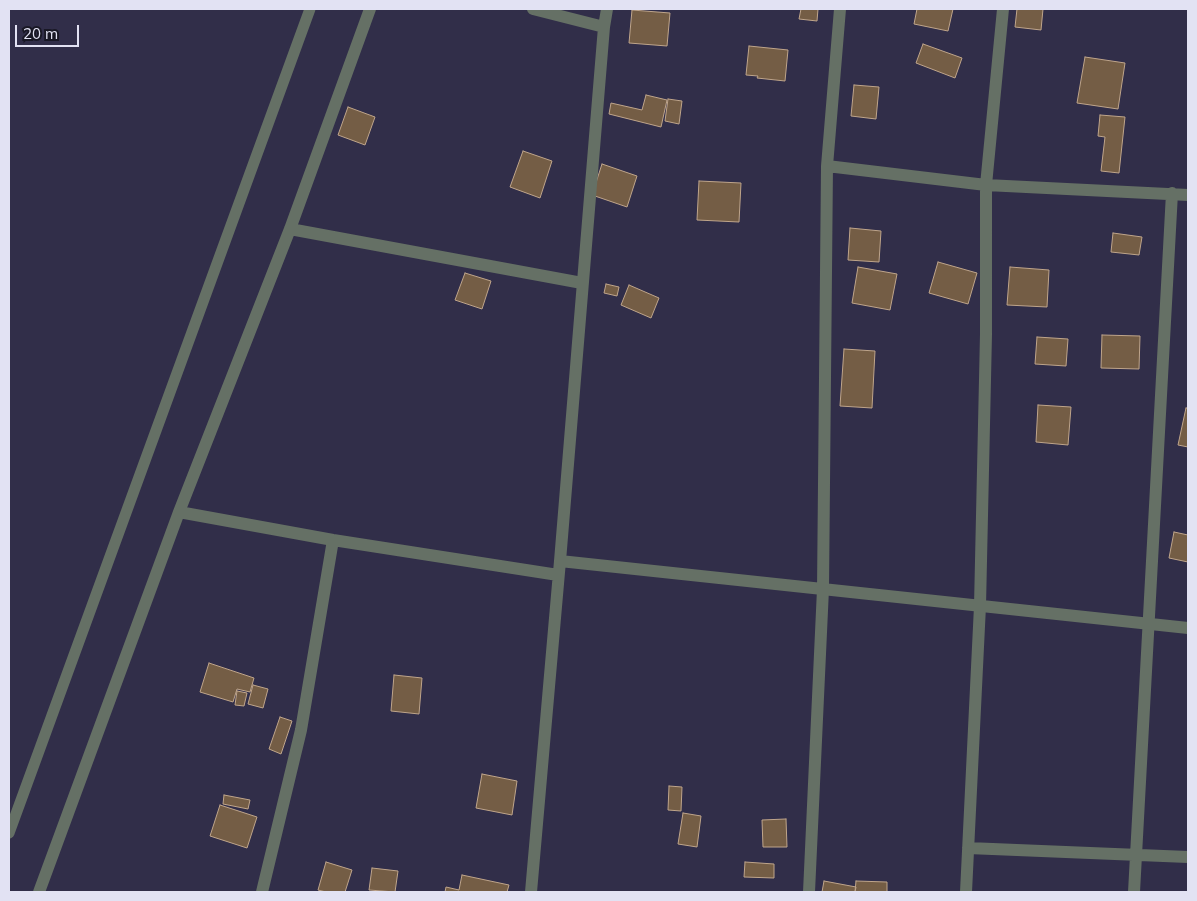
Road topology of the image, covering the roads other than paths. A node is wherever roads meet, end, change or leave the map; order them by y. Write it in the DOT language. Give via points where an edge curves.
graph roads {
  1 [pos="310,9"];
  2 [pos="370,9"];
  3 [pos="532,9"];
  4 [pos="608,9"];
  5 [pos="840,9"];
  6 [pos="1002,9"];
  7 [pos="604,27"];
  8 [pos="827,166"];
  9 [pos="986,185"];
  10 [pos="1172,193"];
  11 [pos="1188,195"];
  12 [pos="290,228"];
  13 [pos="582,284"];
  14 [pos="179,512"];
  15 [pos="333,540"];
  16 [pos="560,561"];
  17 [pos="558,575"];
  18 [pos="823,589"];
  19 [pos="980,606"];
  20 [pos="1150,624"];
  21 [pos="1188,628"];
  22 [pos="9,833"];
  23 [pos="968,848"];
  24 [pos="1136,855"];
  25 [pos="1188,857"];
  26 [pos="39,892"];
  27 [pos="262,892"];
  28 [pos="531,892"];
  29 [pos="809,892"];
  30 [pos="966,892"];
  31 [pos="1134,892"];
  1 -- 22 [label="lane"];
  2 -- 12 [label="street"];
  3 -- 7 [label="street"];
  4 -- 7 [label="street"];
  5 -- 8 [label="street"];
  6 -- 9 [label="street"];
  7 -- 13 [label="street"];
  8 -- 9 [label="street"];
  8 -- 18 [label="street"];
  9 -- 10 [label="street"];
  9 -- 19 [label="street"];
  10 -- 11 [label="street"];
  10 -- 20 [label="street"];
  12 -- 13 [label="street"];
  12 -- 14 [label="street"];
  13 -- 16 [label="street"];
  14 -- 15 [label="street"];
  14 -- 26 [label="street"];
  15 -- 17 [label="street"];
  15 -- 27 [label="street" via="301,730"];
  16 -- 17 [label="street"];
  16 -- 18 [label="street"];
  17 -- 28 [label="street"];
  18 -- 19 [label="street"];
  18 -- 29 [label="street"];
  19 -- 20 [label="street"];
  19 -- 23 [label="street"];
  20 -- 21 [label="street"];
  20 -- 24 [label="street"];
  23 -- 24 [label="street"];
  23 -- 30 [label="street"];
  24 -- 25 [label="street"];
  24 -- 31 [label="street"];
}
